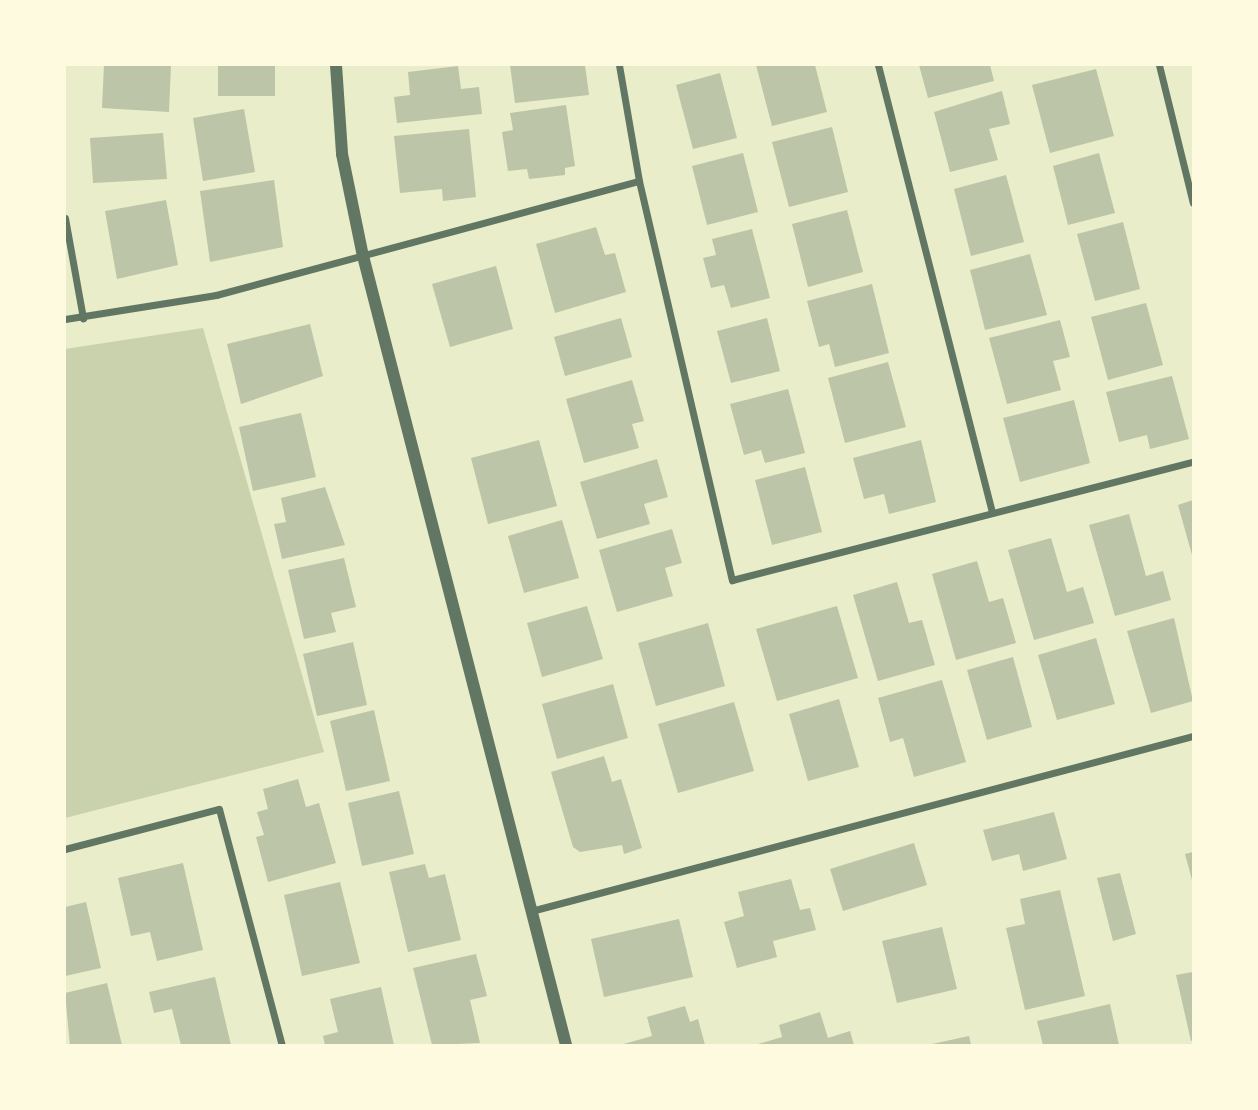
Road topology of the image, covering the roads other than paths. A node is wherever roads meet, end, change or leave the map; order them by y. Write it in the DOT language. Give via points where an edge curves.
graph roads {
  1 [pos="337,65"];
  2 [pos="619,65"];
  3 [pos="878,65"];
  4 [pos="1158,65"];
  5 [pos="639,181"];
  6 [pos="1193,203"];
  7 [pos="65,218"];
  8 [pos="363,256"];
  9 [pos="83,318"];
  10 [pos="65,319"];
  11 [pos="1193,462"];
  12 [pos="992,513"];
  13 [pos="1193,736"];
  14 [pos="65,849"];
  15 [pos="531,911"];
  16 [pos="282,1045"];
  17 [pos="566,1045"];
  1 -- 8 [label="street" via="342,154"];
  2 -- 5 [label="street"];
  3 -- 12 [label="street"];
  4 -- 6 [label="street"];
  5 -- 8 [label="street"];
  5 -- 12 [label="street" via="732,580"];
  7 -- 9 [label="street"];
  8 -- 9 [label="street" via="216,295"];
  8 -- 15 [label="street"];
  9 -- 10 [label="street"];
  11 -- 12 [label="street"];
  13 -- 15 [label="street"];
  14 -- 16 [label="street" via="219,809"];
  15 -- 17 [label="street"];
}
